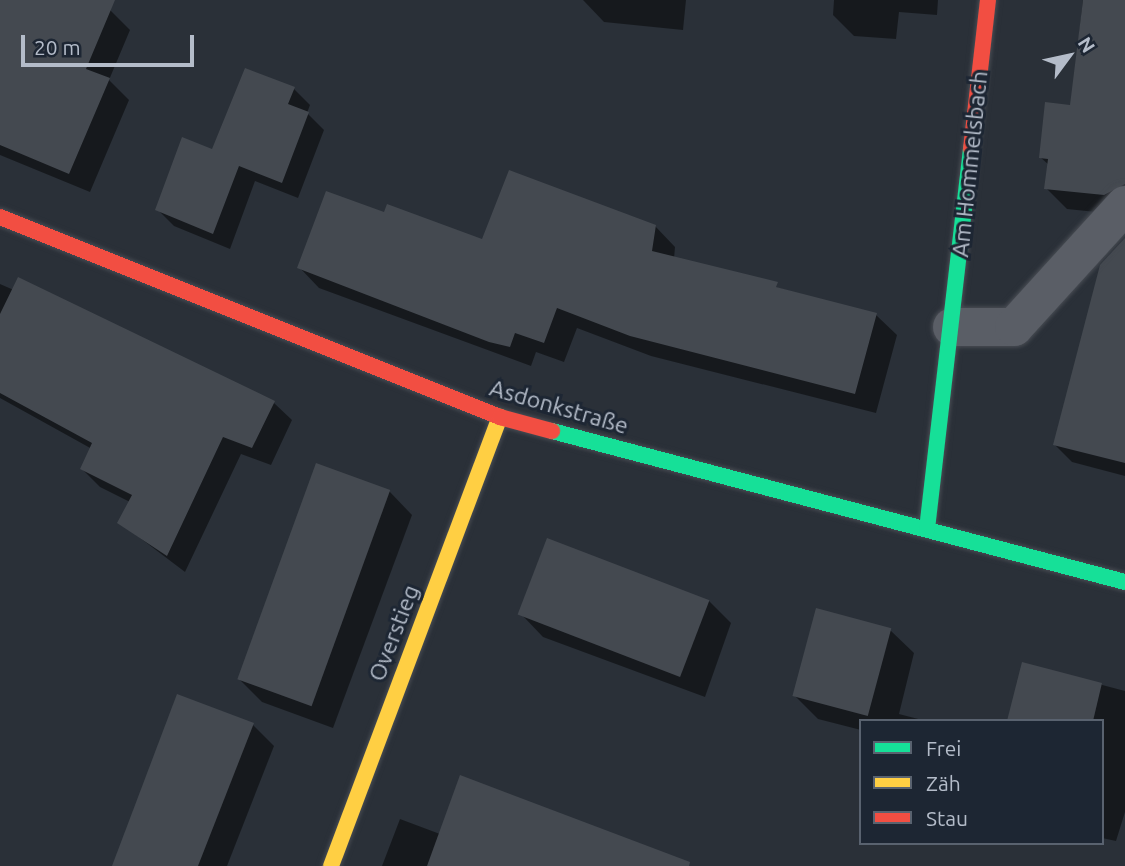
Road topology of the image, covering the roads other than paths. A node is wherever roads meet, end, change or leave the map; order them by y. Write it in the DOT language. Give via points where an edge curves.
graph roads {
  1 [pos="988,0"];
  2 [pos="1125,205"];
  3 [pos="0,217"];
  4 [pos="951,327"];
  5 [pos="500,417"];
  6 [pos="927,529"];
  7 [pos="1125,582"];
  8 [pos="331,866"];
  1 -- 4 [label="street, Am Hommelsbach"];
  2 -- 4 [label="street" via="1014,327"];
  3 -- 5 [label="street, Asdonkstraße"];
  4 -- 6 [label="street, Am Hommelsbach"];
  5 -- 6 [label="street, Asdonkstraße"];
  5 -- 8 [label="street, Overstieg"];
  6 -- 7 [label="street, Asdonkstraße"];
}
